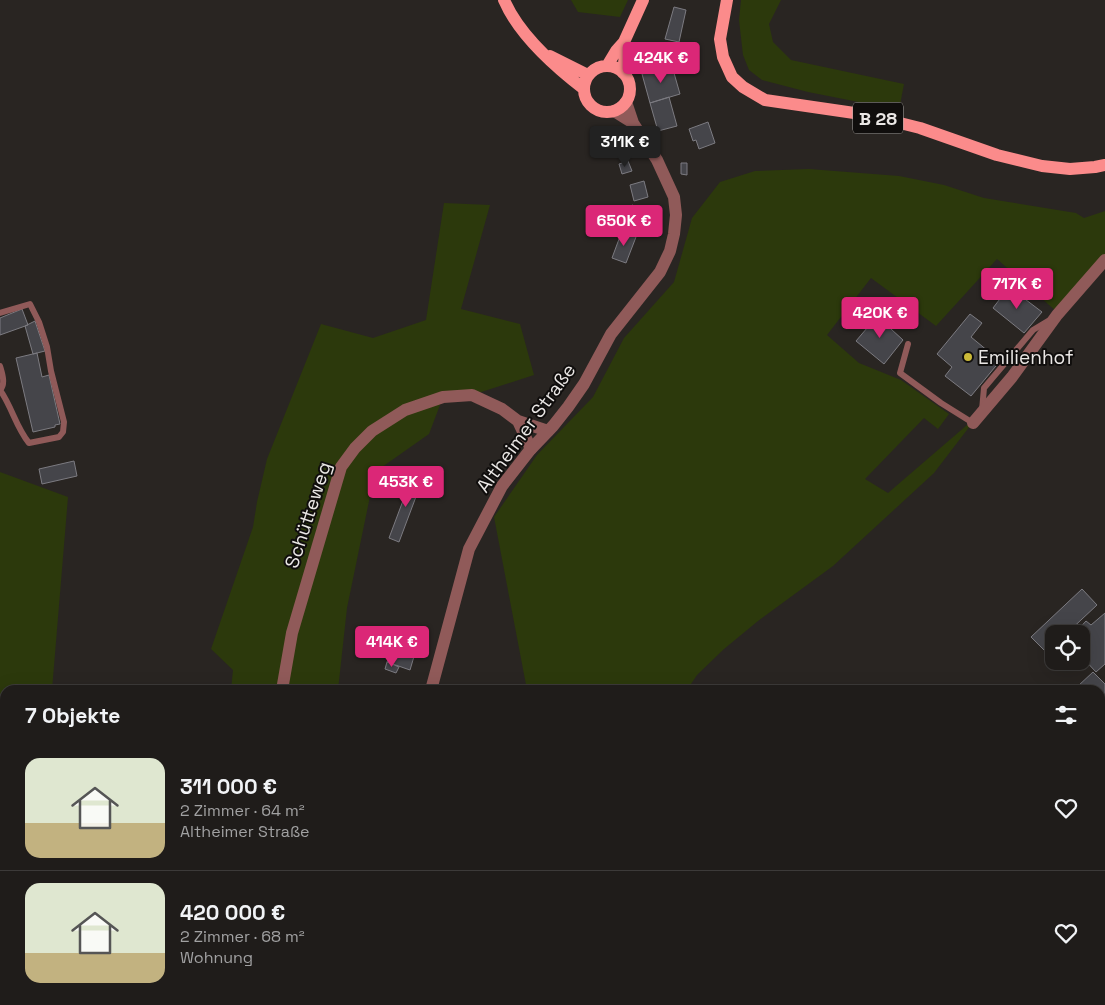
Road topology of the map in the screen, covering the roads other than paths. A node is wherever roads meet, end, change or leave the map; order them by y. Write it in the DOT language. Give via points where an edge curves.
graph roads {
  1 [pos="504,0"];
  2 [pos="643,0"];
  3 [pos="727,0"];
  4 [pos="624,42"];
  5 [pos="543,52"];
  6 [pos="607,66"];
  7 [pos="623,72"];
  8 [pos="588,75"];
  9 [pos="584,89"];
  10 [pos="626,102"];
  11 [pos="614,111"];
  12 [pos="633,124"];
  13 [pos="1105,165"];
  14 [pos="1105,260"];
  15 [pos="0,313"];
  16 [pos="908,344"];
  17 [pos="0,366"];
  18 [pos="0,390"];
  19 [pos="977,419"];
  20 [pos="518,421"];
  21 [pos="548,431"];
  22 [pos="532,449"];
  23 [pos="283,685"];
  24 [pos="432,685"];
  1 -- 5 [label="main road" via="524,33"];
  2 -- 4 [label="main road"];
  3 -- 13 [label="main road, B 28" via="720,39 723,57 732,77 765,100 868,115 920,128 997,156 1042,166 1070,169"];
  4 -- 6 [label="main road"];
  4 -- 7 [label="main road"];
  5 -- 8 [label="main road"];
  5 -- 9 [label="main road" via="558,70"];
  6 -- 7 [label="main road"];
  6 -- 8 [label="main road"];
  7 -- 10 [label="main road" via="630,87"];
  8 -- 9 [label="main road"];
  9 -- 11 [label="main road" via="593,108"];
  10 -- 11 [label="main road"];
  10 -- 12 [label="street, Altheimer Straße"];
  11 -- 12 [label="street, Altheimer Straße"];
  12 -- 21 [label="street, Altheimer Straße" via="657,160 674,197 676,216 670,250 660,272 611,334 584,384"];
  14 -- 19 [label="street" via="1057,315"];
  15 -- 18 [label="lane" via="30,304 34,310 47,347 64,422 59,438 29,443 21,434"];
  16 -- 19 [label="lane" via="900,373 935,399"];
  17 -- 18 [label="lane" via="3,388"];
  20 -- 21 [label="street, Schütteweg"];
  20 -- 22 [label="street, Schütteweg"];
  20 -- 23 [label="street, Schütteweg" via="502,409 472,396 443,397 404,410 355,448 341,467 292,633"];
  21 -- 22 [label="street, Altheimer Straße"];
  22 -- 24 [label="street, Altheimer Straße" via="502,486 469,549"];
}
